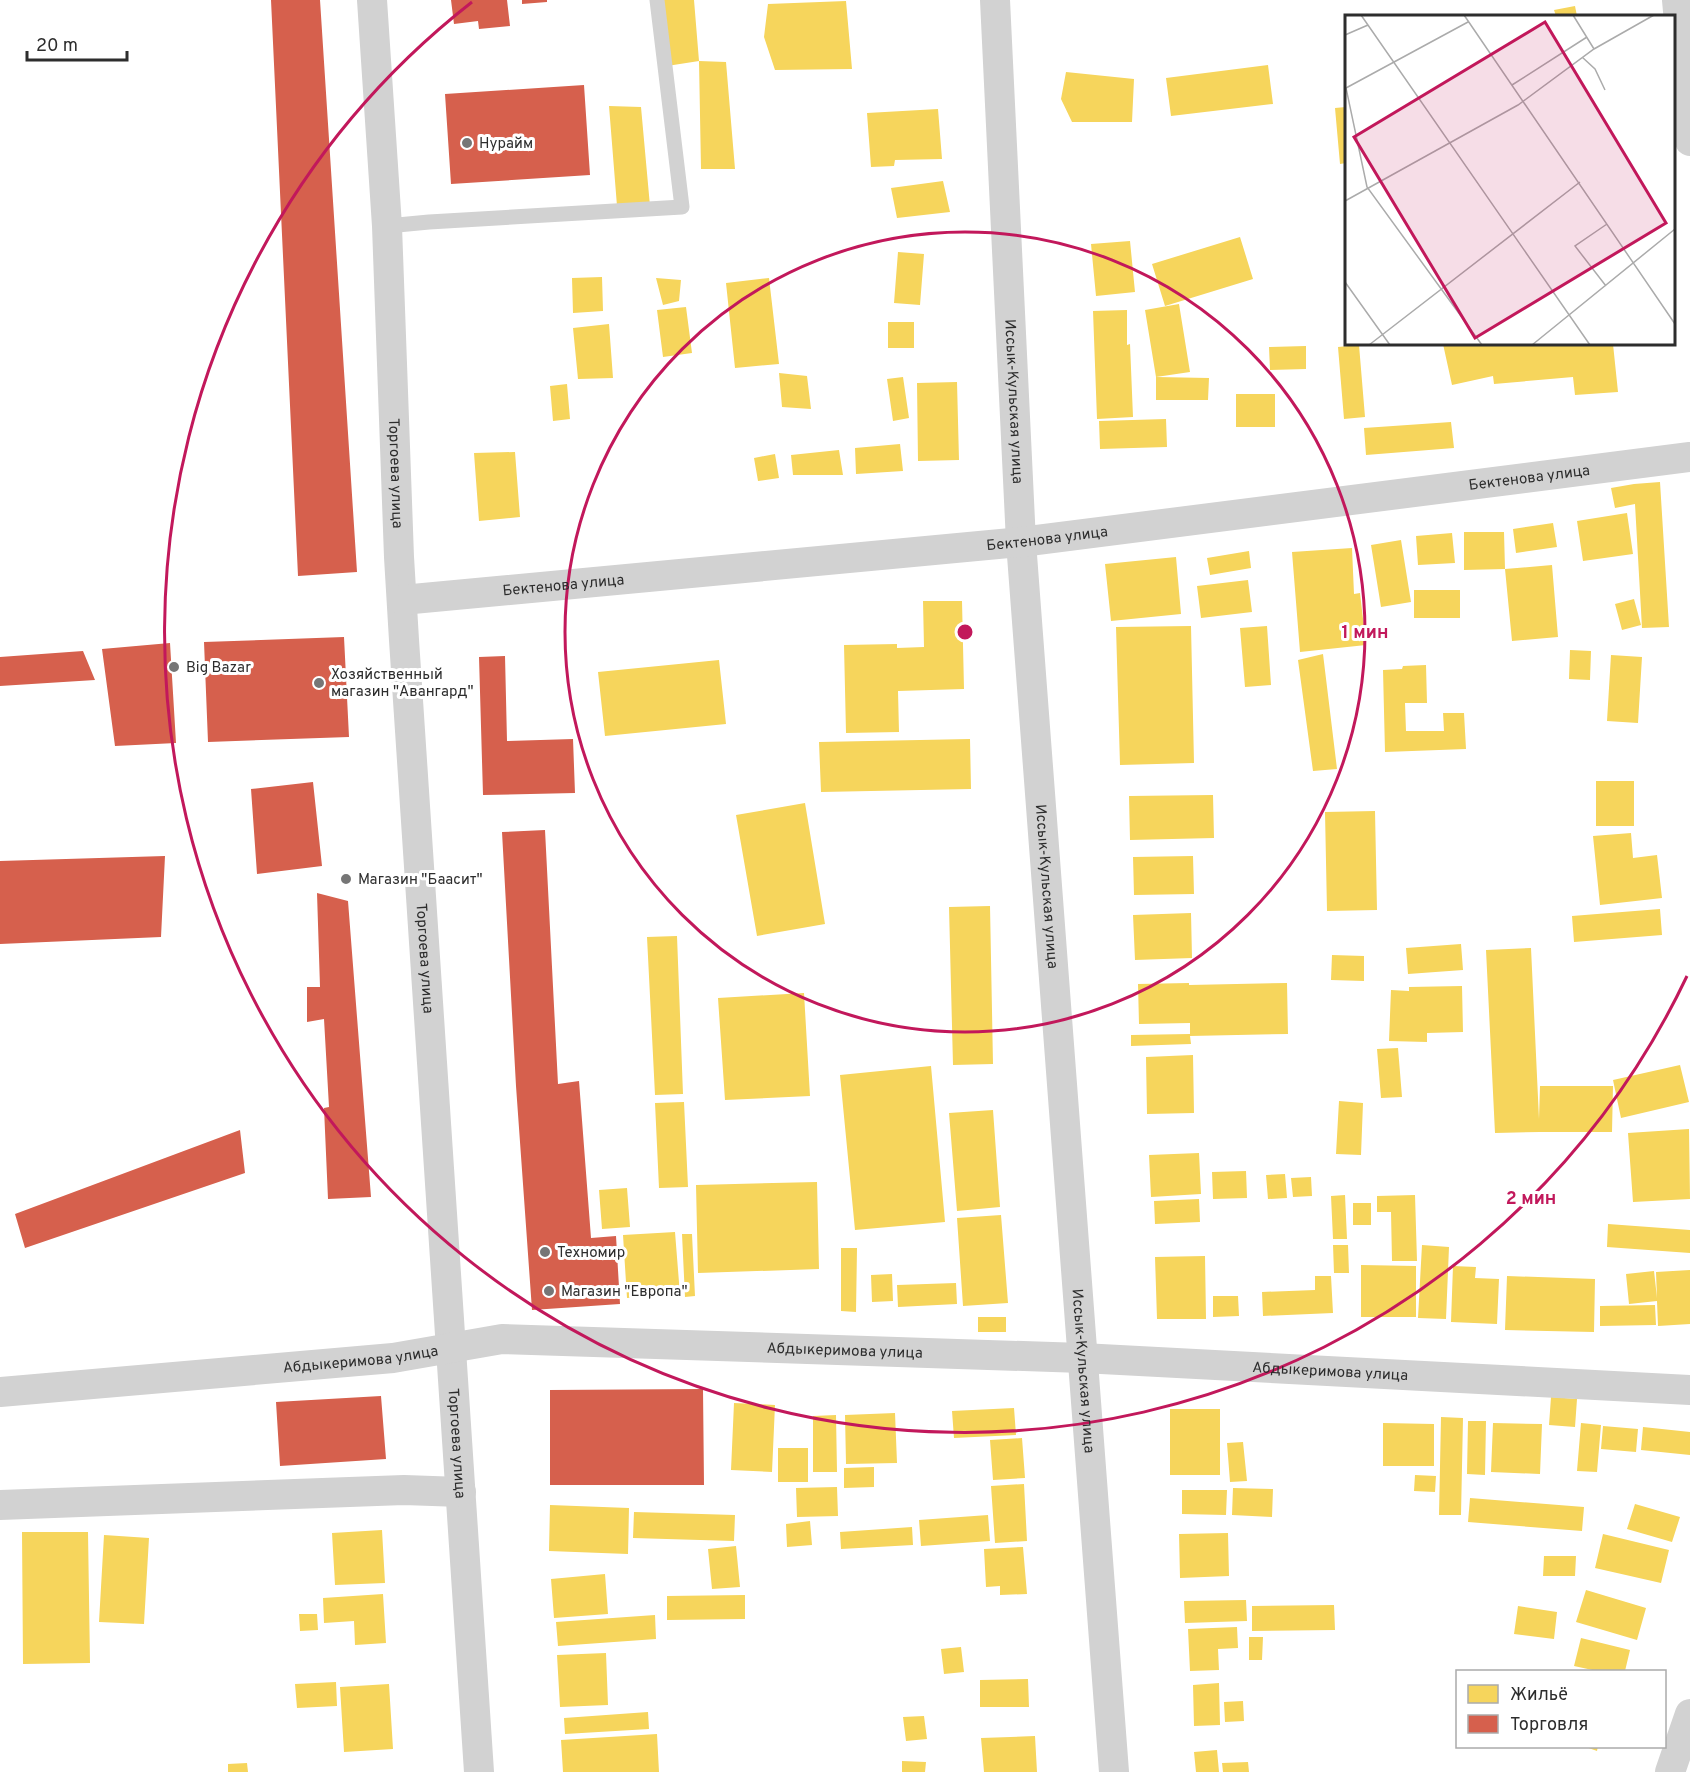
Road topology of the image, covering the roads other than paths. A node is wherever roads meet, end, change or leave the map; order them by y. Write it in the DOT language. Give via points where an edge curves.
graph roads {
  1 [pos="372,0"];
  2 [pos="657,0"];
  3 [pos="995,0"];
  4 [pos="1677,0"];
  5 [pos="1690,141"];
  6 [pos="387,226"];
  7 [pos="1690,457"];
  8 [pos="1021,542"];
  9 [pos="402,600"];
  10 [pos="451,1348"];
  11 [pos="1082,1358"];
  12 [pos="1690,1390"];
  13 [pos="0,1392"];
  14 [pos="461,1492"];
  15 [pos="0,1505"];
  16 [pos="1690,1714"];
  17 [pos="479,1772"];
  18 [pos="1114,1772"];
  19 [pos="1670,1772"];
  1 -- 6 [label="street, Торгоева улица"];
  2 -- 6 [label="lane" via="682,207"];
  3 -- 8 [label="street, Иссык-Кульская улица"];
  4 -- 5 [label="street"];
  6 -- 9 [label="street, Торгоева улица"];
  7 -- 8 [label="street, Бектенова улица"];
  8 -- 9 [label="street, Бектенова улица"];
  8 -- 11 [label="street, Иссык-Кульская улица"];
  9 -- 10 [label="street, Торгоева улица"];
  10 -- 11 [label="street, Абдыкеримова улица" via="502,1340"];
  10 -- 13 [label="street, Абдыкеримова улица" via="393,1358"];
  10 -- 14 [label="street, Торгоева улица"];
  11 -- 12 [label="street, Абдыкеримова улица"];
  11 -- 18 [label="street, Иссык-Кульская улица"];
  14 -- 15 [label="street" via="404,1490"];
  14 -- 17 [label="street, Торгоева улица"];
  16 -- 19 [label="street"];
}
